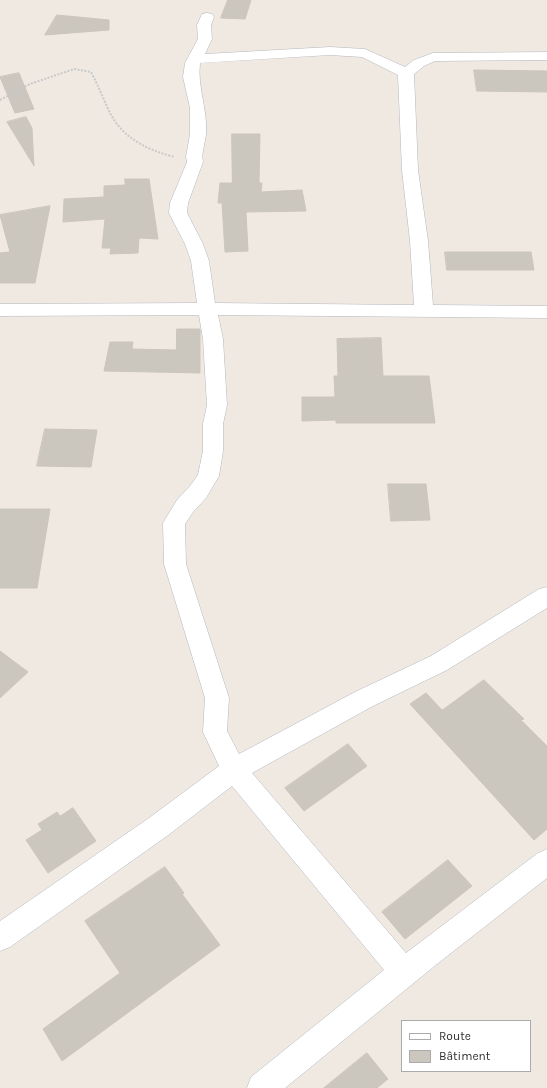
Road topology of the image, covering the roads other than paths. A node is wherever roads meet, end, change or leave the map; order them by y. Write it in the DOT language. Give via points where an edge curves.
graph roads {
  1 [pos="207,17"];
  2 [pos="547,56"];
  3 [pos="196,59"];
  4 [pos="406,73"];
  5 [pos="206,309"];
  6 [pos="0,310"];
  7 [pos="424,311"];
  8 [pos="547,312"];
  9 [pos="547,596"];
  10 [pos="234,770"];
  11 [pos="547,862"];
  12 [pos="0,937"];
  13 [pos="404,972"];
  14 [pos="262,1088"];
  1 -- 3 [label="street" via="204,25 206,39"];
  2 -- 4 [label="street" via="434,57"];
  3 -- 4 [label="street" via="330,51 365,53"];
  3 -- 5 [label="street" via="191,77 198,108 195,162 179,203 178,213 200,261"];
  4 -- 7 [label="street" via="410,170"];
  5 -- 6 [label="street"];
  5 -- 7 [label="street"];
  5 -- 10 [label="street" via="212,339 217,405 212,451 208,476 174,523 175,564 217,698 215,732"];
  7 -- 8 [label="street"];
  9 -- 10 [label="street" via="439,663 364,699"];
  10 -- 12 [label="street" via="158,827"];
  10 -- 13 [label="street"];
  11 -- 13 [label="street"];
  13 -- 14 [label="street"];
}
